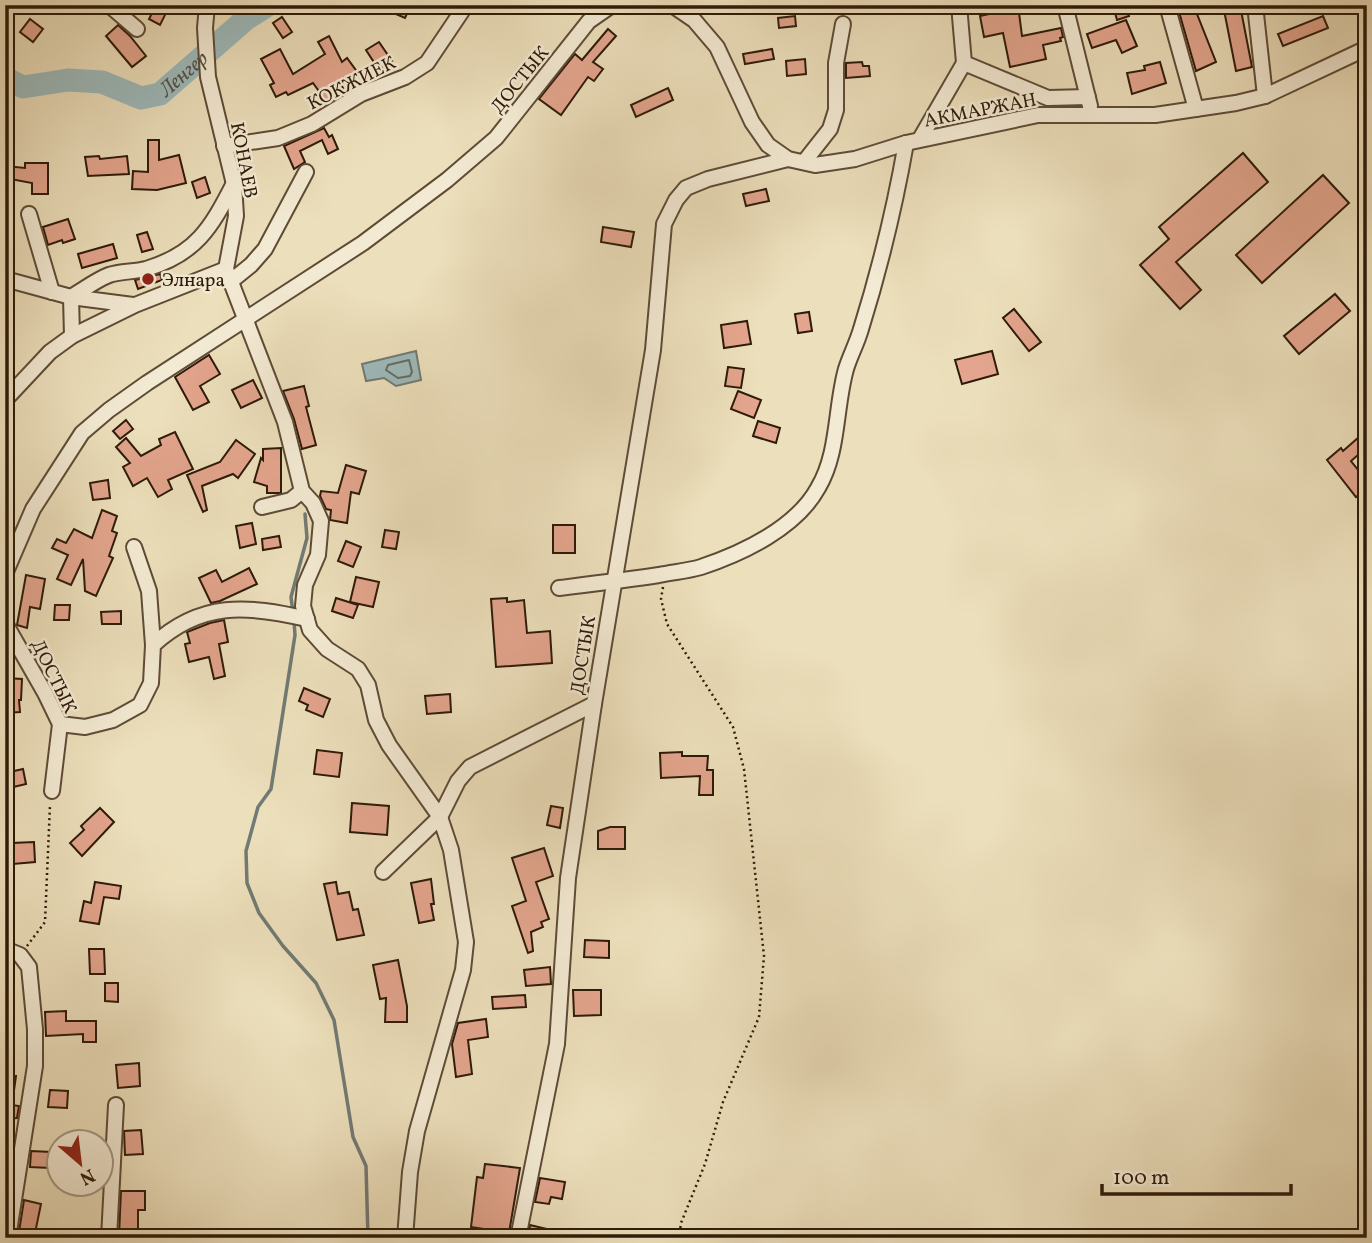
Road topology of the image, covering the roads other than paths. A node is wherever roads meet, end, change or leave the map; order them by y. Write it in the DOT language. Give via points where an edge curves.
graph roads {
  1 [pos="108,5"];
  2 [pos="207,5"];
  3 [pos="466,5"];
  4 [pos="612,5"];
  5 [pos="672,5"];
  6 [pos="959,5"];
  7 [pos="1065,5"];
  8 [pos="1167,5"];
  9 [pos="1255,5"];
  10 [pos="843,24"];
  11 [pos="137,29"];
  12 [pos="1367,48"];
  13 [pos="964,63"];
  14 [pos="1265,96"];
  15 [pos="1088,97"];
  16 [pos="1196,109"];
  17 [pos="1092,114"];
  18 [pos="913,141"];
  19 [pos="224,146"];
  20 [pos="788,159"];
  21 [pos="804,162"];
  22 [pos="306,172"];
  23 [pos="234,184"];
  24 [pos="29,214"];
  25 [pos="228,276"];
  26 [pos="5,279"];
  27 [pos="52,292"];
  28 [pos="71,297"];
  29 [pos="135,305"];
  30 [pos="246,318"];
  31 [pos="72,336"];
  32 [pos="5,400"];
  33 [pos="302,491"];
  34 [pos="262,507"];
  35 [pos="134,547"];
  36 [pos="5,574"];
  37 [pos="614,582"];
  38 [pos="559,588"];
  39 [pos="307,619"];
  40 [pos="5,623"];
  41 [pos="153,645"];
  42 [pos="594,704"];
  43 [pos="60,724"];
  44 [pos="51,791"];
  45 [pos="440,817"];
  46 [pos="383,872"];
  47 [pos="5,949"];
  48 [pos="116,1105"];
  49 [pos="8,1238"];
  50 [pos="109,1238"];
  51 [pos="405,1238"];
  52 [pos="518,1238"];
  1 -- 11 [label="street"];
  2 -- 19 [label="street, КОНАЕВ" via="208,77"];
  3 -- 19 [label="street, КОКЖИЕК" via="427,63 405,77 361,94 312,124 278,138"];
  4 -- 30 [label="street, ДОСТЫК" via="589,22 496,138 447,180 363,243"];
  5 -- 20 [label="street" via="694,20 717,47 752,122 768,145"];
  6 -- 13 [label="street"];
  7 -- 15 [label="street"];
  8 -- 16 [label="street"];
  9 -- 14 [label="street"];
  10 -- 21 [label="street" via="836,63 836,110 830,129"];
  12 -- 14 [label="street, АКМАРЖАН"];
  13 -- 15 [label="street" via="1048,98"];
  13 -- 18 [label="street"];
  14 -- 16 [label="street, АКМАРЖАН"];
  15 -- 17 [label="street"];
  16 -- 17 [label="street, АКМАРЖАН" via="1155,115"];
  17 -- 18 [label="street, АКМАРЖАН" via="1038,115"];
  18 -- 21 [label="street, АКМАРЖАН" via="855,159 815,165"];
  18 -- 37 [label="street" via="846,370 829,461 818,488 784,525 745,548 699,568"];
  19 -- 23 [label="street, КОНАЕВ"];
  20 -- 21 [label="street, АКМАРЖАН"];
  20 -- 37 [label="street, ДОСТЫК" via="686,188 664,224 653,349"];
  22 -- 25 [label="street" via="265,249 251,265"];
  23 -- 25 [label="street, КОНАЕВ" via="236,216"];
  23 -- 28 [label="street" via="214,223 173,260 109,275"];
  24 -- 27 [label="street"];
  25 -- 29 [label="street"];
  25 -- 30 [label="street"];
  26 -- 27 [label="street"];
  27 -- 28 [label="street"];
  28 -- 29 [label="street"];
  28 -- 31 [label="street"];
  29 -- 31 [label="street"];
  30 -- 33 [label="street" via="285,422"];
  30 -- 36 [label="street, ДОСТЫК" via="147,383 82,433 33,509"];
  31 -- 32 [label="street" via="50,352"];
  33 -- 34 [label="street" via="291,500"];
  33 -- 39 [label="street" via="321,522 318,555 305,585"];
  35 -- 41 [label="street" via="149,591"];
  37 -- 38 [label="street"];
  37 -- 42 [label="street, ДОСТЫК"];
  39 -- 41 [label="street" via="236,608 197,616 166,632"];
  39 -- 45 [label="street" via="310,630 327,649 358,669 368,685 384,736"];
  40 -- 43 [label="street, ДОСТЫК"];
  41 -- 43 [label="street" via="150,683 140,705 113,720 85,727"];
  42 -- 45 [label="street" via="470,767"];
  42 -- 52 [label="street, ДОСТЫК" via="568,878 557,1044"];
  43 -- 44 [label="street, ДОСТЫК"];
  45 -- 46 [label="street"];
  45 -- 51 [label="street" via="466,942 417,1131"];
  47 -- 49 [label="street" via="20,955 29,967 36,1029 35,1066"];
  48 -- 50 [label="street"];
}
